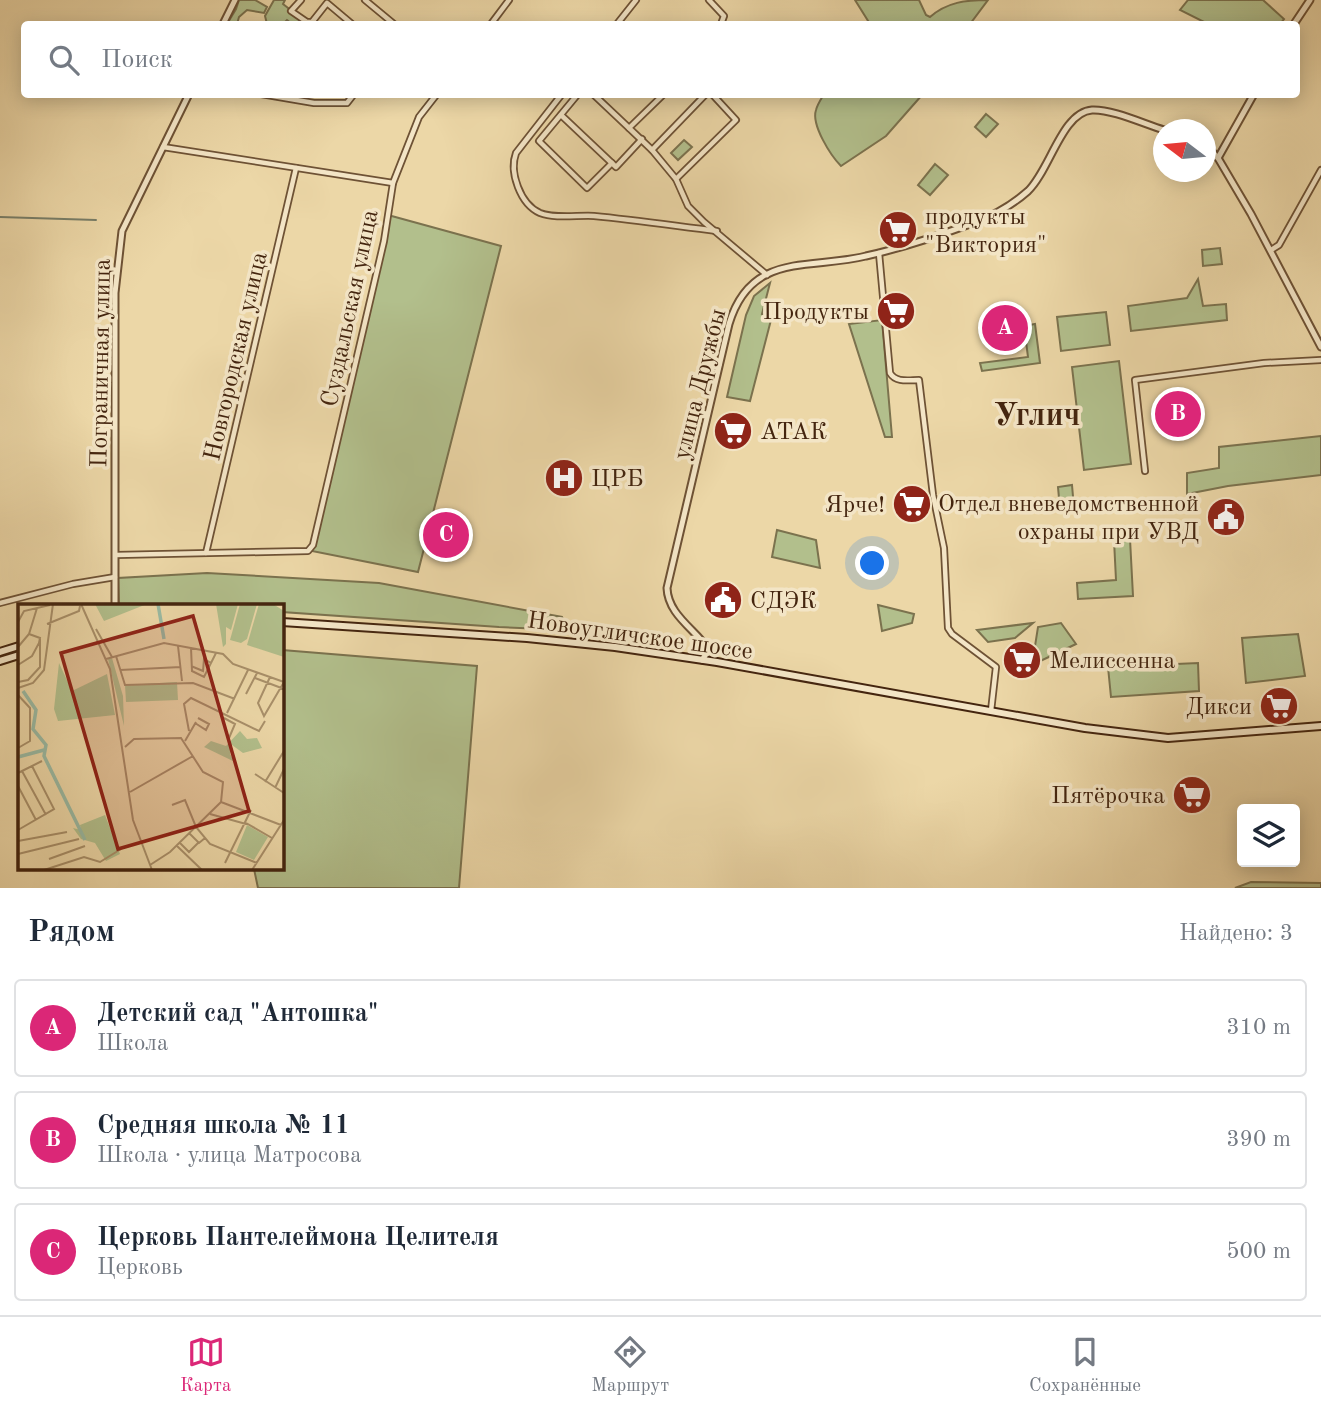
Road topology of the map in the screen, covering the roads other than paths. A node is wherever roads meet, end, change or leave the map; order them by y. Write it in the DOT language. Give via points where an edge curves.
graph roads {
  1 [pos="235,0"];
  2 [pos="301,0"];
  3 [pos="365,0"];
  4 [pos="509,0"];
  5 [pos="636,0"];
  6 [pos="709,0"];
  7 [pos="1310,0"];
  8 [pos="224,21"];
  9 [pos="306,21"];
  10 [pos="313,21"];
  11 [pos="348,21"];
  12 [pos="390,21"];
  13 [pos="493,21"];
  14 [pos="619,21"];
  15 [pos="722,21"];
  16 [pos="1296,21"];
  17 [pos="187,98"];
  18 [pos="285,98"];
  19 [pos="314,98"];
  20 [pos="351,98"];
  21 [pos="434,98"];
  22 [pos="559,98"];
  23 [pos="575,98"];
  24 [pos="597,98"];
  25 [pos="660,98"];
  26 [pos="702,98"];
  27 [pos="716,98"];
  28 [pos="1252,98"];
  29 [pos="310,102"];
  30 [pos="561,115"];
  31 [pos="1153,127"];
  32 [pos="629,128"];
  33 [pos="642,139"];
  34 [pos="163,147"];
  35 [pos="652,150"];
  36 [pos="1218,158"];
  37 [pos="612,163"];
  38 [pos="296,168"];
  39 [pos="1321,170"];
  40 [pos="676,179"];
  41 [pos="393,183"];
  42 [pos="717,231"];
  43 [pos="1271,250"];
  44 [pos="879,253"];
  45 [pos="767,275"];
  46 [pos="1321,347"];
  47 [pos="1321,360"];
  48 [pos="1145,471"];
  49 [pos="206,553"];
  50 [pos="116,555"];
  51 [pos="116,576"];
  52 [pos="0,603"];
  53 [pos="115,604"];
  54 [pos="284,622"];
  55 [pos="18,646"];
  56 [pos="709,650"];
  57 [pos="0,652"];
  58 [pos="18,655"];
  59 [pos="702,660"];
  60 [pos="0,661"];
  61 [pos="717,663"];
  62 [pos="991,711"];
  63 [pos="1321,726"];
  1 -- 8 [label="street"];
  2 -- 9 [label="street" via="292,11"];
  3 -- 12 [label="street"];
  4 -- 13 [label="street"];
  5 -- 14 [label="street"];
  6 -- 15 [label="street" via="724,16"];
  7 -- 16 [label="street"];
  10 -- 11 [label="street" via="327,3"];
  17 -- 34 [label="street, Пограничная улица"];
  18 -- 29 [label="street"];
  19 -- 29 [label="street"];
  20 -- 29 [label="street" via="347,103"];
  21 -- 41 [label="street, Суздальская улица" via="419,117"];
  22 -- 42 [label="street" via="516,152 513,167 515,179 539,212"];
  23 -- 30 [label="street"];
  24 -- 32 [label="street"];
  25 -- 32 [label="street"];
  26 -- 35 [label="street"];
  27 -- 40 [label="street" via="736,120"];
  28 -- 36 [label="street"];
  30 -- 37 [label="street"];
  30 -- 37 [label="street" via="539,141 587,188"];
  31 -- 44 [label="street, улица Дружбы" via="1100,111 1083,112 1069,122 1036,181 1008,206 978,221"];
  32 -- 33 [label="street"];
  33 -- 35 [label="street"];
  33 -- 37 [label="street" via="616,167"];
  34 -- 38 [label="street"];
  34 -- 50 [label="street, Пограничная улица" via="122,231 117,265 113,372"];
  35 -- 40 [label="street"];
  36 -- 43 [label="street"];
  38 -- 41 [label="street"];
  38 -- 49 [label="street, Новгородская улица"];
  39 -- 43 [label="street" via="1279,245"];
  40 -- 42 [label="street" via="688,205"];
  41 -- 49 [label="street, Суздальская улица" via="384,241 313,545 307,551"];
  42 -- 45 [label="street"];
  43 -- 46 [label="street"];
  44 -- 45 [label="street, улица Дружбы" via="792,265"];
  44 -- 62 [label="street" via="890,373 899,380 919,380 944,548 948,628 996,667"];
  45 -- 56 [label="street, улица Дружбы" via="744,293 733,310 667,588 671,606"];
  47 -- 48 [label="street" via="1135,380"];
  49 -- 50 [label="street"];
  50 -- 51 [label="street, Пограничная улица"];
  51 -- 52 [label="street"];
  51 -- 53 [label="street, Пограничная улица"];
  54 -- 59 [label="main road, Новоугличское шоссе" via="537,639"];
  55 -- 57 [label="main road"];
  56 -- 59 [label="street"];
  56 -- 61 [label="street, улица Дружбы"];
  58 -- 60 [label="main road"];
  59 -- 61 [label="main road, Новоугличское шоссе"];
  61 -- 62 [label="main road, Новоугличское шоссе"];
  62 -- 63 [label="main road, Новоугличское шоссе" via="1168,738"];
}
